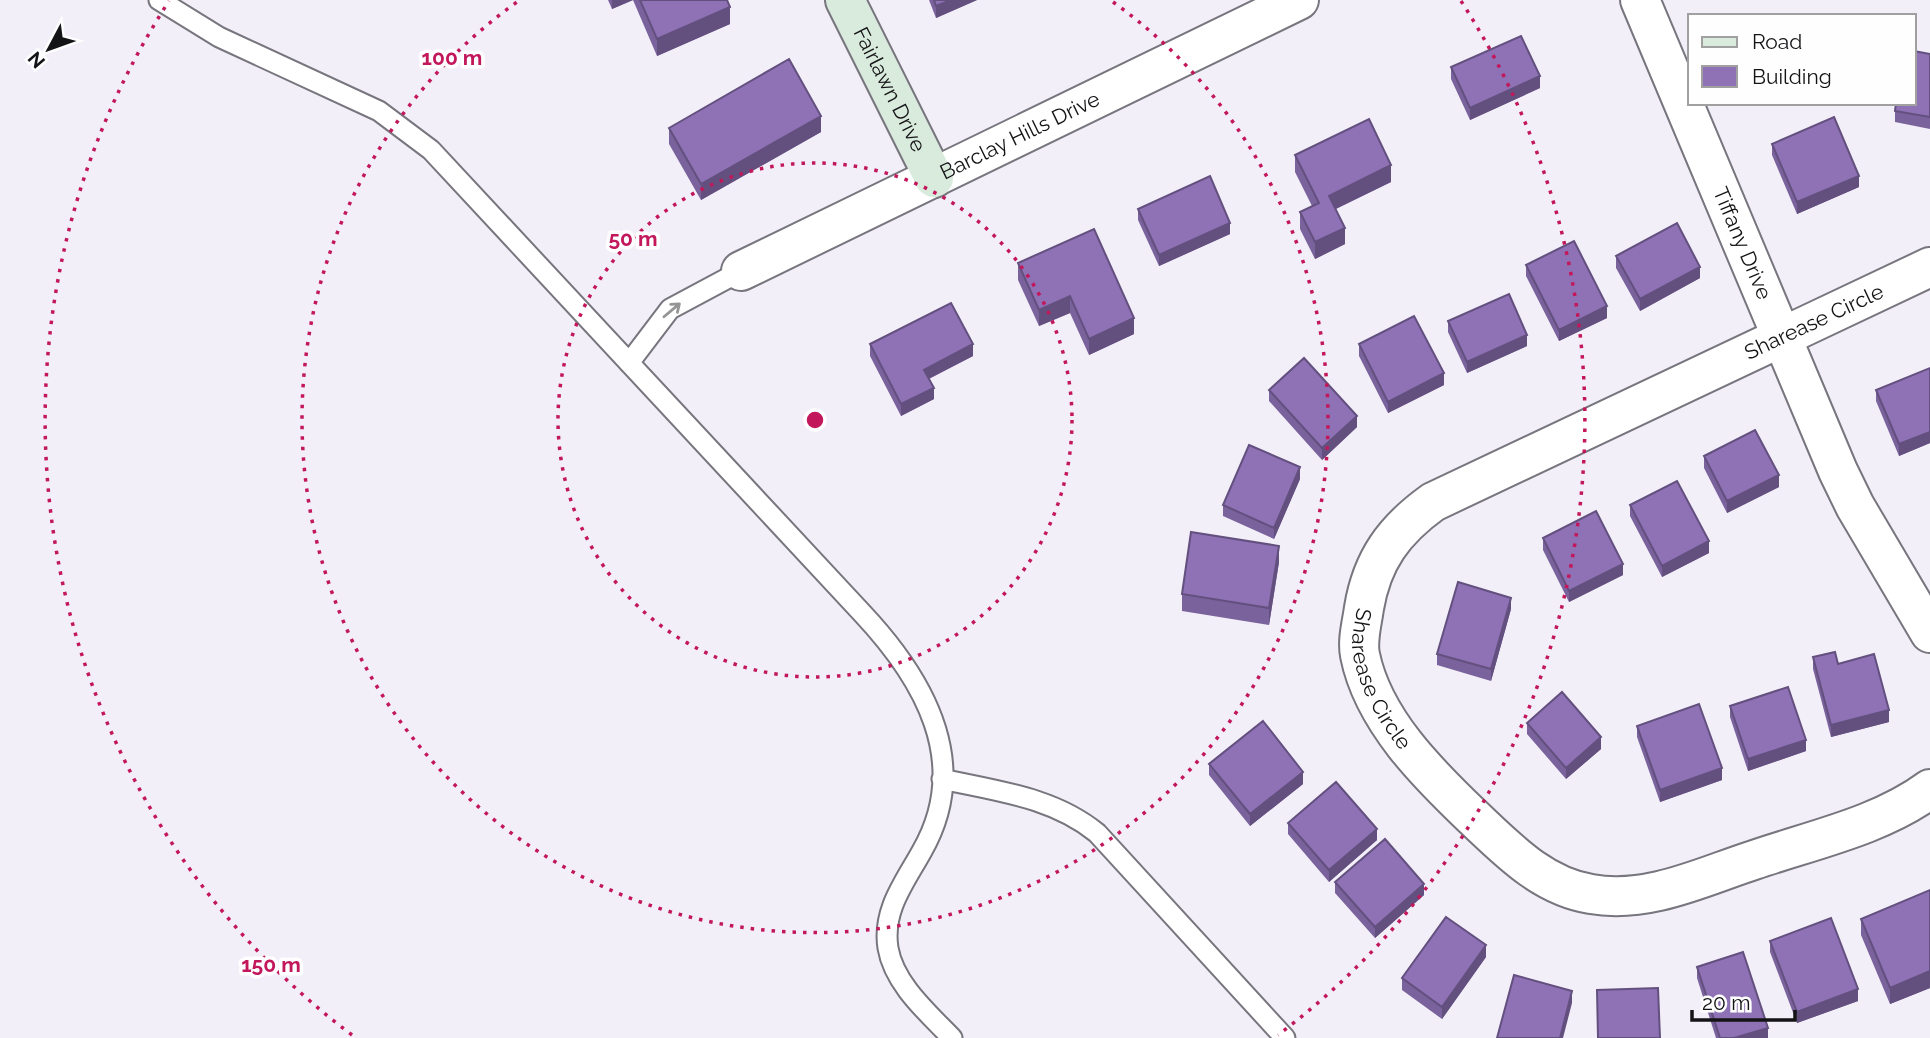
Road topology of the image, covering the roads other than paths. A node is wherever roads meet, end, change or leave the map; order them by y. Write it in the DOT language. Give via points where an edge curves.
graph roads {
  1 [pos="159,0"];
  2 [pos="845,0"];
  3 [pos="1299,0"];
  4 [pos="1640,0"];
  5 [pos="933,178"];
  6 [pos="1930,267"];
  7 [pos="741,271"];
  8 [pos="1782,338"];
  9 [pos="629,363"];
  10 [pos="1930,633"];
  11 [pos="942,779"];
  12 [pos="1930,789"];
  13 [pos="952,1038"];
  14 [pos="1285,1038"];
  1 -- 9 [label="lane" via="219,37 350,96 406,129"];
  2 -- 5 [label="street, Fairlawn Drive"];
  3 -- 5 [label="street, Barclay Hills Drive"];
  4 -- 8 [label="street, Tiffany Drive"];
  5 -- 7 [label="street, Barclay Hills Drive"];
  6 -- 8 [label="street, Sharease Circle"];
  9 -- 7 [label="lane, one-way" via="670,309"];
  8 -- 10 [label="street, Tiffany Drive" via="1855,506"];
  8 -- 12 [label="street, Sharease Circle" via="1433,502 1408,520 1377,561 1367,588 1359,641 1367,680 1402,741 1455,800 1524,863 1566,888 1589,894 1612,897 1660,891 1865,823"];
  9 -- 11 [label="lane" via="908,666 923,692 940,741"];
  11 -- 13 [label="lane" via="934,824 889,912 887,930 895,970"];
  11 -- 14 [label="lane" via="1038,800 1081,820"];
}
